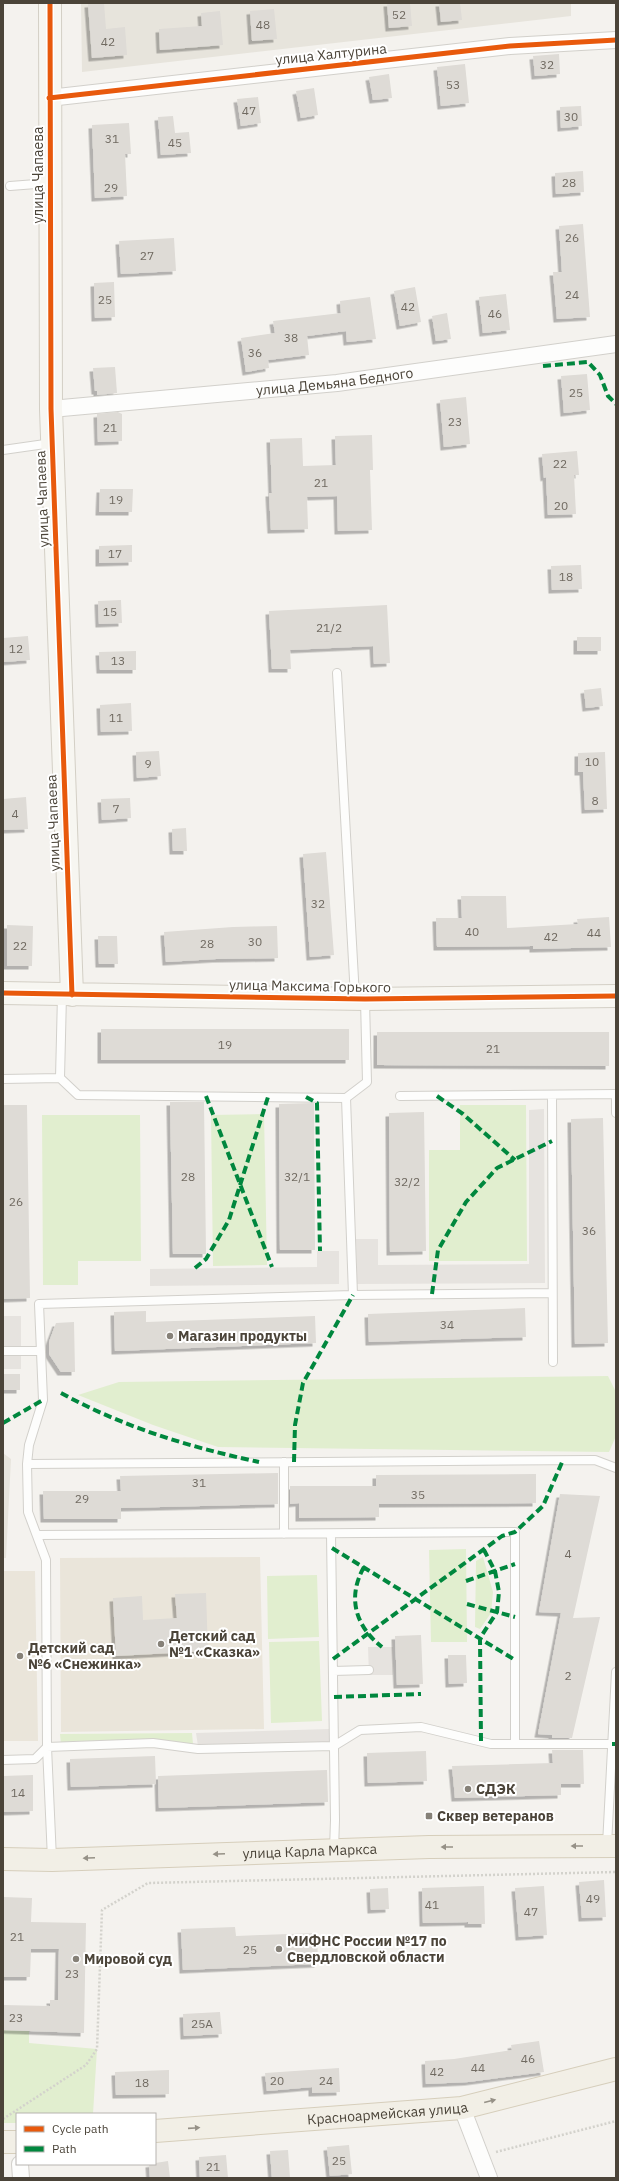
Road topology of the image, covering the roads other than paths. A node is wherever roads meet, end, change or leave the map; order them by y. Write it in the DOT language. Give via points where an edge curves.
graph roads {
  1 [pos="50,3"];
  2 [pos="616,40"];
  3 [pos="49,98"];
  4 [pos="50,183"];
  5 [pos="10,186"];
  6 [pos="616,344"];
  7 [pos="51,409"];
  8 [pos="52,443"];
  9 [pos="3,450"];
  10 [pos="337,673"];
  11 [pos="3,993"];
  12 [pos="67,994"];
  13 [pos="616,996"];
  14 [pos="360,999"];
  15 [pos="60,1078"];
  16 [pos="3,1079"];
  17 [pos="616,1094"];
  18 [pos="400,1096"];
  19 [pos="552,1096"];
  20 [pos="346,1098"];
  21 [pos="616,1113"];
  22 [pos="552,1293"];
  23 [pos="353,1295"];
  24 [pos="3,1351"];
  25 [pos="40,1351"];
  26 [pos="553,1362"];
  27 [pos="284,1462"];
  28 [pos="27,1464"];
  29 [pos="616,1468"];
  30 [pos="284,1534"];
  31 [pos="331,1534"];
  32 [pos="37,1535"];
  33 [pos="369,1670"];
  34 [pos="333,1671"];
  35 [pos="616,1672"];
  36 [pos="514,1744"];
  37 [pos="612,1744"];
  38 [pos="334,1746"];
  39 [pos="47,1748"];
  40 [pos="3,1760"];
  41 [pos="611,1846"];
  42 [pos="334,1851"];
  43 [pos="3,1859"];
  44 [pos="52,1860"];
  45 [pos="616,2069"];
  46 [pos="462,2108"];
  47 [pos="156,2131"];
  48 [pos="3,2142"];
  49 [pos="16,2142"];
  50 [pos="20,2165"];
  51 [pos="21,2178"];
  52 [pos="490,2178"];
  1 -- 3 [label="street, улица Чапаева"];
  2 -- 3 [label="street, улица Халтурина" via="510,46"];
  3 -- 4 [label="street, улица Чапаева"];
  4 -- 5 [label="lane"];
  4 -- 7 [label="street, улица Чапаева"];
  6 -- 7 [label="street, улица Демьяна Бедного" via="337,383"];
  7 -- 8 [label="street, улица Чапаева"];
  8 -- 9 [label="lane"];
  8 -- 12 [label="street, улица Чапаева"];
  10 -- 14 [label="lane"];
  11 -- 12 [label="street, улица Максима Горького"];
  12 -- 14 [label="street, улица Максима Горького"];
  12 -- 15 [label="lane"];
  13 -- 14 [label="street, улица Максима Горького"];
  14 -- 20 [label="lane" via="367,1082"];
  15 -- 16 [label="lane"];
  15 -- 20 [label="lane" via="78,1095"];
  17 -- 19 [label="lane"];
  17 -- 21 [label="lane"];
  18 -- 19 [label="lane"];
  19 -- 22 [label="lane"];
  20 -- 23 [label="lane"];
  22 -- 23 [label="lane"];
  22 -- 26 [label="lane"];
  23 -- 25 [label="lane" via="39,1304"];
  24 -- 25 [label="lane"];
  25 -- 28 [label="lane" via="43,1400 29,1445"];
  27 -- 28 [label="lane"];
  27 -- 29 [label="lane" via="595,1460"];
  27 -- 30 [label="lane"];
  28 -- 32 [label="lane" via="28,1512"];
  30 -- 31 [label="lane"];
  30 -- 32 [label="lane"];
  31 -- 34 [label="lane"];
  31 -- 36 [label="lane" via="515,1532"];
  32 -- 39 [label="lane" via="46,1560"];
  33 -- 34 [label="lane"];
  34 -- 38 [label="lane"];
  35 -- 37 [label="lane"];
  36 -- 37 [label="lane"];
  36 -- 38 [label="lane" via="491,1744 421,1727 360,1730"];
  37 -- 41 [label="lane"];
  38 -- 39 [label="lane" via="198,1750 153,1743"];
  38 -- 42 [label="lane"];
  39 -- 40 [label="lane" via="35,1759"];
  39 -- 44 [label="lane"];
  41 -- 42 [label="main road, улица Карла Маркса, one-way" via="429,1847"];
  42 -- 44 [label="main road, улица Карла Маркса, one-way"];
  43 -- 44 [label="main road, улица Карла Маркса"];
  46 -- 45 [label="main road, Красноармейская улица, one-way"];
  47 -- 46 [label="main road, Красноармейская улица, one-way"];
  46 -- 52 [label="street"];
  48 -- 49 [label="main road"];
  50 -- 51 [label="street"];
}
